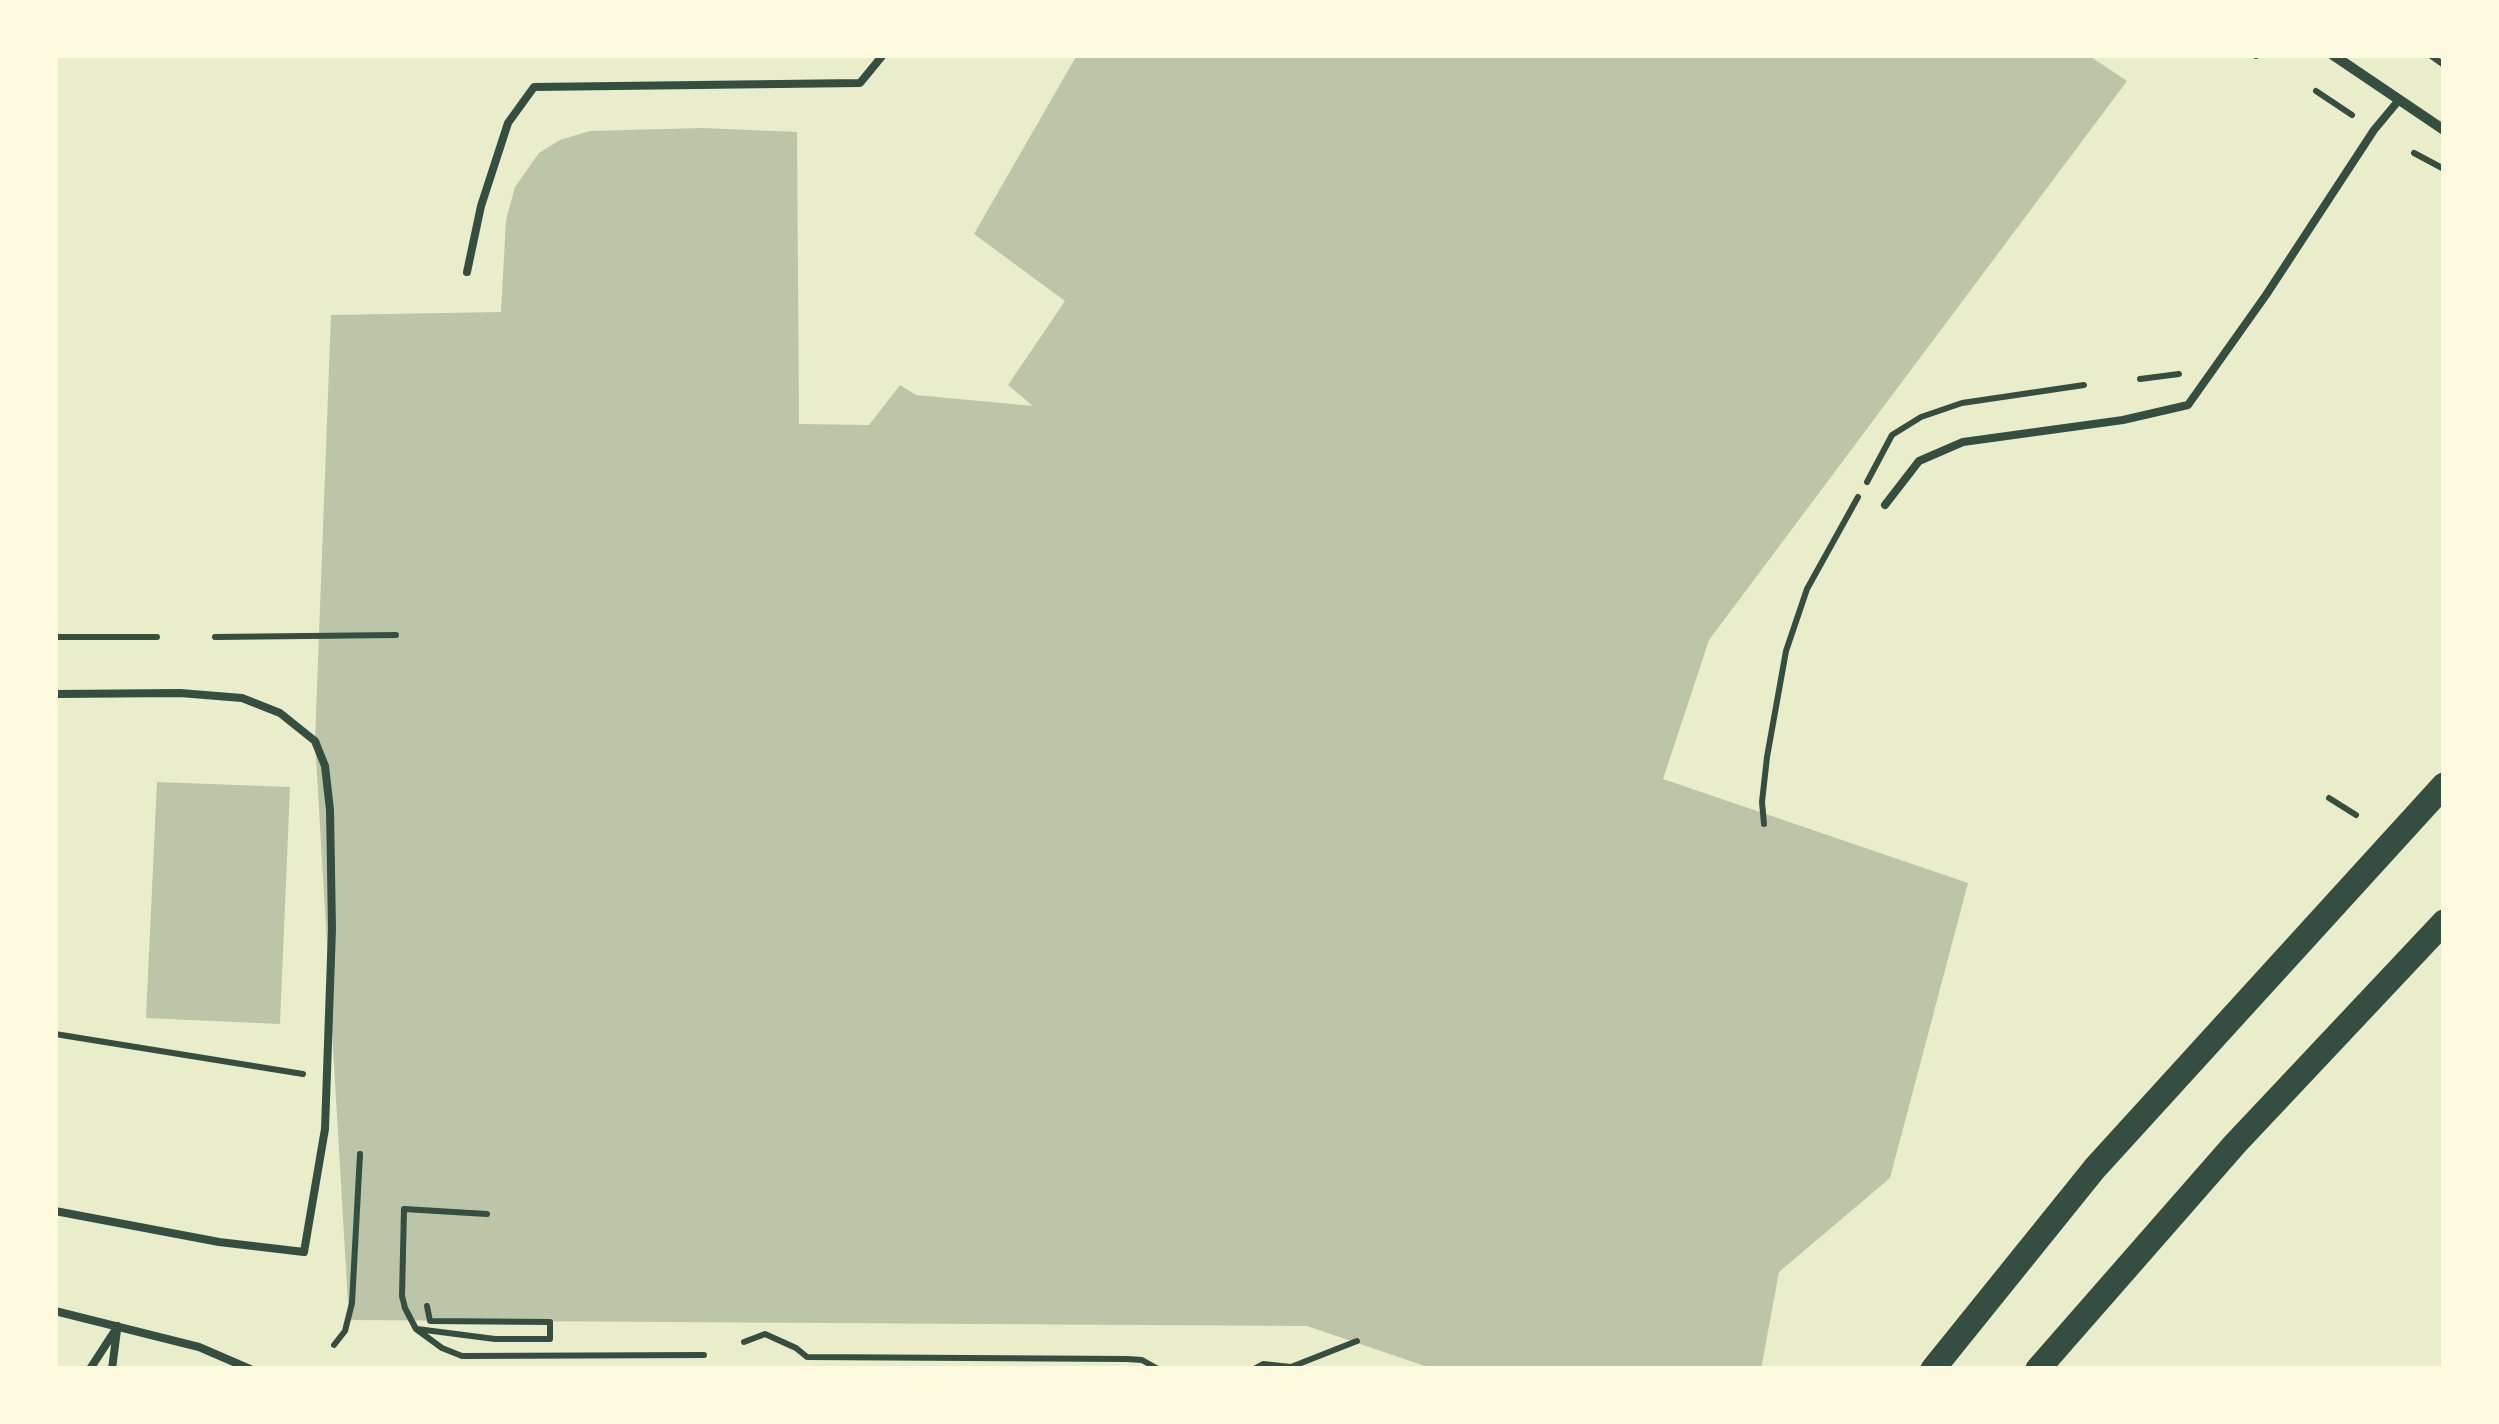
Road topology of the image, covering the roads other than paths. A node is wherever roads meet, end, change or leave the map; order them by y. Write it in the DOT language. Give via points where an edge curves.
graph roads {
  1 [pos="883,55"];
  2 [pos="2333,55"];
  3 [pos="2399,100"];
  4 [pos="2444,130"];
  5 [pos="468,272"];
  6 [pos="1884,505"];
  7 [pos="55,694"];
  8 [pos="2444,785"];
  9 [pos="2444,922"];
  10 [pos="55,1211"];
  11 [pos="55,1311"];
  12 [pos="118,1326"];
  13 [pos="90,1369"];
  14 [pos="112,1369"];
  15 [pos="250,1369"];
  16 [pos="1933,1369"];
  17 [pos="2038,1369"];
  1 -- 5 [label="lane" via="860,83 534,87 508,123"];
  2 -- 3 [label="street"];
  3 -- 4 [label="street"];
  3 -- 6 [label="lane" via="2188,405 1962,442 1919,461"];
  7 -- 10 [label="lane" via="242,698 294,724 314,741 325,766 332,928 325,1129 304,1252"];
  8 -- 16 [label="main road" via="2095,1168"];
  9 -- 17 [label="main road" via="2235,1144"];
  11 -- 12 [label="lane"];
  12 -- 13 [label="lane"];
  12 -- 14 [label="lane"];
  12 -- 15 [label="lane"];
}
